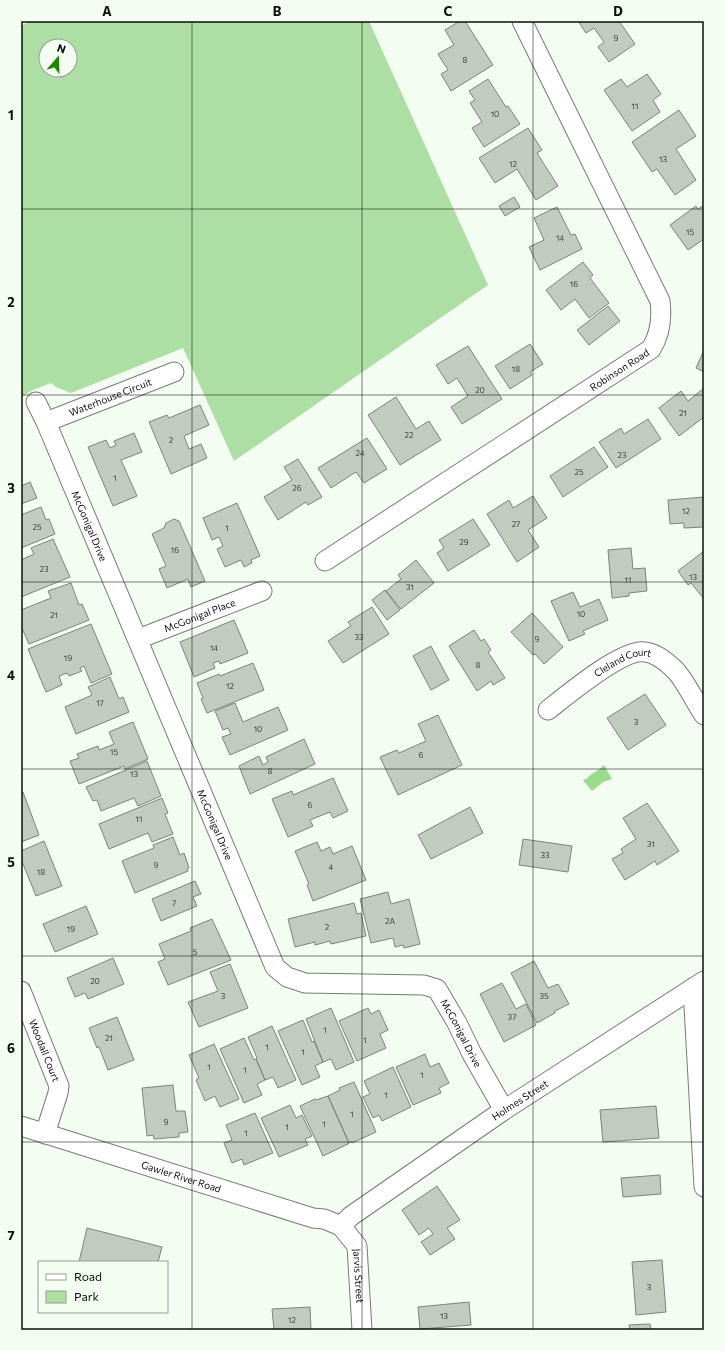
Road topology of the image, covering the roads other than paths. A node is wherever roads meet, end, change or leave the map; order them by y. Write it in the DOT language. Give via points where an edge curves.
graph roads {
  1 [pos="522,21"];
  2 [pos="174,372"];
  3 [pos="36,402"];
  4 [pos="46,422"];
  5 [pos="325,561"];
  6 [pos="262,591"];
  7 [pos="138,639"];
  8 [pos="548,710"];
  9 [pos="704,715"];
  10 [pos="699,984"];
  11 [pos="21,991"];
  12 [pos="504,1110"];
  13 [pos="21,1126"];
  14 [pos="45,1134"];
  15 [pos="704,1187"];
  16 [pos="341,1226"];
  17 [pos="362,1330"];
  1 -- 5 [label="street, Robinson Road" via="660,301 661,316 654,344"];
  2 -- 4 [label="street, Waterhouse Circuit"];
  3 -- 4 [label="street, McGonigal Drive"];
  4 -- 7 [label="street, McGonigal Drive"];
  6 -- 7 [label="street, McGonigal Place"];
  7 -- 12 [label="street, McGonigal Drive" via="275,967 287,977 304,983 424,985 437,989"];
  8 -- 9 [label="street, Cleland Court" via="604,668 631,653 644,651 663,660 677,672"];
  10 -- 12 [label="street, Holmes Street"];
  10 -- 15 [label="street"];
  11 -- 14 [label="street, Woodall Court" via="59,1086"];
  12 -- 16 [label="street, Holmes Street" via="351,1216"];
  13 -- 14 [label="street, Gawler River Road"];
  14 -- 16 [label="street, Gawler River Road"];
  16 -- 17 [label="street, Jarvis Street" via="357,1246"];
}
